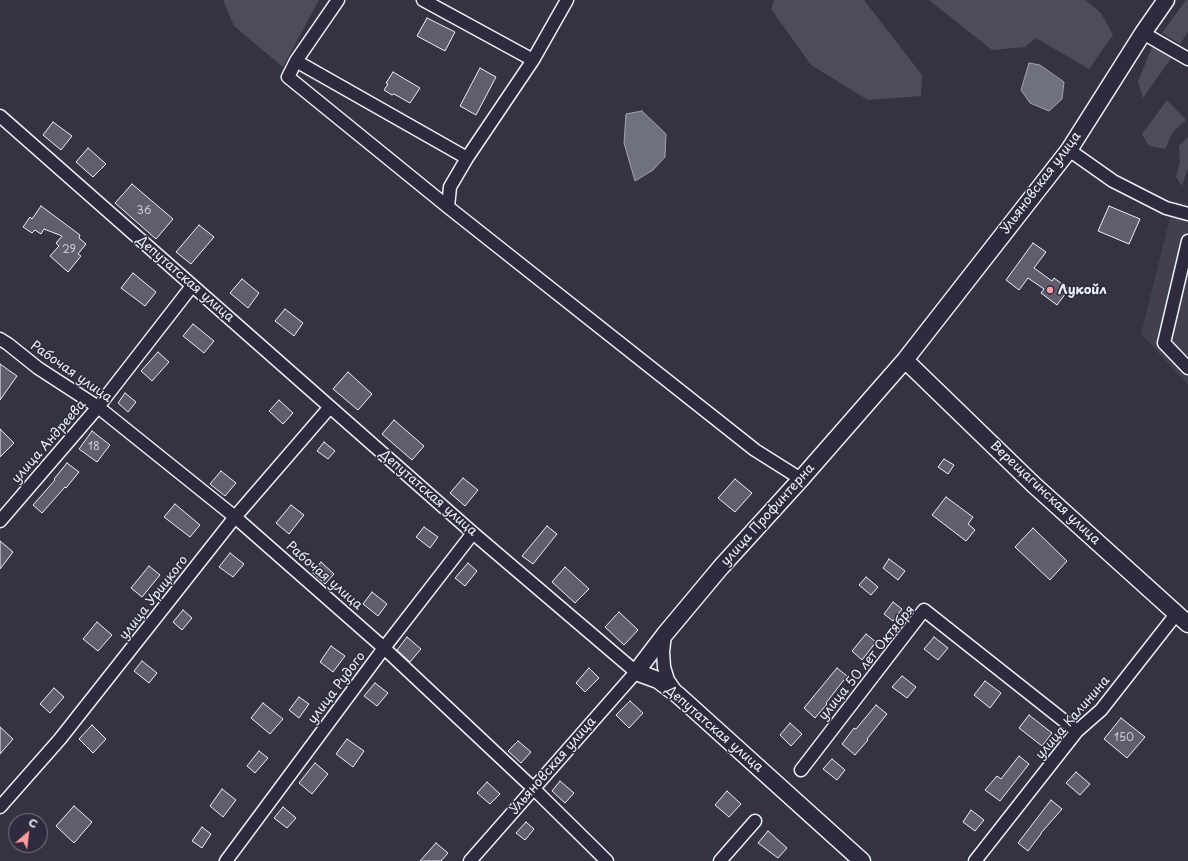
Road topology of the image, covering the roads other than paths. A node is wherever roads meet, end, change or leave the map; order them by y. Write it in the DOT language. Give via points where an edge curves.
graph roads {
  1 [pos="338,0"];
  2 [pos="423,0"];
  3 [pos="567,0"];
  4 [pos="1166,0"];
  5 [pos="1143,33"];
  6 [pos="1188,59"];
  7 [pos="534,60"];
  8 [pos="296,61"];
  9 [pos="0,116"];
  10 [pos="1069,150"];
  11 [pos="467,158"];
  12 [pos="448,207"];
  13 [pos="1188,214"];
  14 [pos="1188,241"];
  15 [pos="192,286"];
  16 [pos="0,340"];
  17 [pos="905,360"];
  18 [pos="1188,368"];
  19 [pos="98,407"];
  20 [pos="330,407"];
  21 [pos="801,479"];
  22 [pos="236,518"];
  23 [pos="0,521"];
  24 [pos="473,533"];
  25 [pos="1182,618"];
  26 [pos="665,634"];
  27 [pos="384,648"];
  28 [pos="636,672"];
  29 [pos="678,695"];
  30 [pos="1077,731"];
  31 [pos="801,770"];
  32 [pos="533,788"];
  33 [pos="0,807"];
  34 [pos="755,821"];
  35 [pos="226,861"];
  36 [pos="470,861"];
  37 [pos="607,861"];
  38 [pos="720,861"];
  39 [pos="862,861"];
  40 [pos="975,861"];
  1 -- 8 [label="street"];
  2 -- 7 [label="street"];
  3 -- 7 [label="street"];
  4 -- 5 [label="main road, Ульяновская улица"];
  5 -- 6 [label="street"];
  5 -- 10 [label="main road, Ульяновская улица"];
  7 -- 11 [label="street"];
  8 -- 11 [label="street"];
  8 -- 12 [label="street" via="288,77"];
  9 -- 15 [label="street, Депутатская улица"];
  10 -- 13 [label="street" via="1113,181 1166,208"];
  10 -- 17 [label="main road, Ульяновская улица"];
  11 -- 12 [label="street" via="450,187"];
  12 -- 21 [label="street" via="755,450"];
  14 -- 18 [label="street" via="1164,343"];
  15 -- 19 [label="street, улица Андреева"];
  15 -- 20 [label="street, Депутатская улица"];
  16 -- 19 [label="street, Рабочая улица"];
  17 -- 21 [label="main road, улица Профинтерна"];
  17 -- 25 [label="main road, Верещагинская улица" via="1034,485"];
  19 -- 22 [label="street, Рабочая улица"];
  19 -- 23 [label="street, улица Андреева"];
  20 -- 22 [label="street, улица Урицкого"];
  20 -- 24 [label="street, Депутатская улица"];
  21 -- 26 [label="main road, улица Профинтерна" via="721,567"];
  22 -- 27 [label="street, Рабочая улица"];
  22 -- 33 [label="street, улица Урицкого" via="60,739"];
  24 -- 27 [label="street, улица Рудого"];
  24 -- 28 [label="street, Депутатская улица"];
  25 -- 30 [label="street, улица Калинина" via="1101,710"];
  26 -- 28 [label="main road, улица Профинтерна"];
  26 -- 29 [label="street" via="664,667 668,680"];
  27 -- 32 [label="street, Рабочая улица"];
  27 -- 35 [label="street, улица Рудого"];
  28 -- 29 [label="main road, Депутатская улица" via="658,680"];
  28 -- 32 [label="street, Ульяновская улица"];
  29 -- 39 [label="main road, Депутатская улица"];
  30 -- 31 [label="street, улица 50 лет Октября" via="924,610"];
  30 -- 40 [label="street, улица Калинина"];
  32 -- 36 [label="street, Ульяновская улица"];
  32 -- 37 [label="street, Рабочая улица"];
  34 -- 38 [label="street"];
}
